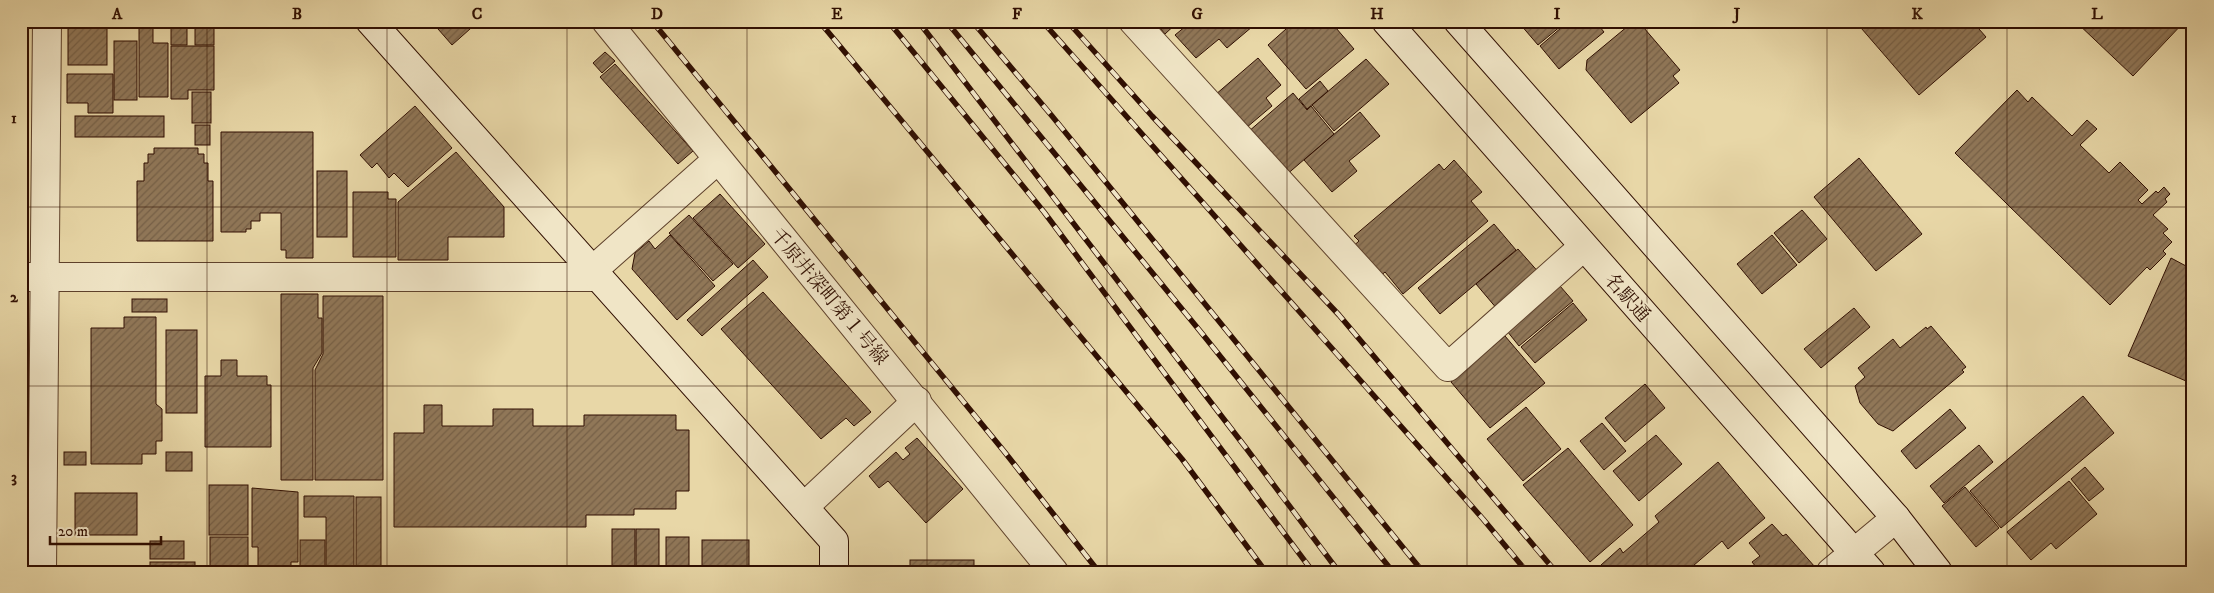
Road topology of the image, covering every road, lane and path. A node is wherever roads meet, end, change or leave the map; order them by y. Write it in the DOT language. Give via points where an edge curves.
graph roads {
  1 [pos="47,21"];
  2 [pos="370,21"];
  3 [pos="606,21"];
  4 [pos="1133,21"];
  5 [pos="1386,21"];
  6 [pos="1458,21"];
  7 [pos="717,160"];
  8 [pos="1583,247"];
  9 [pos="596,274"];
  10 [pos="33,277"];
  11 [pos="917,401"];
  12 [pos="804,507"];
  13 [pos="1896,518"];
  14 [pos="32,538"];
  15 [pos="1863,562"];
  16 [pos="42,572"];
  17 [pos="834,572"];
  18 [pos="1054,572"];
  19 [pos="1831,572"];
  20 [pos="1938,572"];
  1 -- 10 [label="street"];
  2 -- 9 [label="street"];
  3 -- 7 [label="street, 千原井深町第１号線"];
  4 -- 8 [label="street" via="1448,367"];
  5 -- 8 [label="street, 名駅通"];
  6 -- 13 [label="street"];
  7 -- 9 [label="street"];
  7 -- 11 [label="street, 千原井深町第１号線"];
  8 -- 15 [label="street, 名駅通"];
  9 -- 10 [label="street"];
  9 -- 12 [label="street"];
  10 -- 14 [label="street"];
  11 -- 12 [label="street"];
  11 -- 18 [label="street, 千原井深町第１号線"];
  12 -- 17 [label="street" via="834,541"];
  13 -- 15 [label="street"];
  13 -- 20 [label="street"];
  14 -- 16 [label="street"];
  15 -- 19 [label="street"];
}
